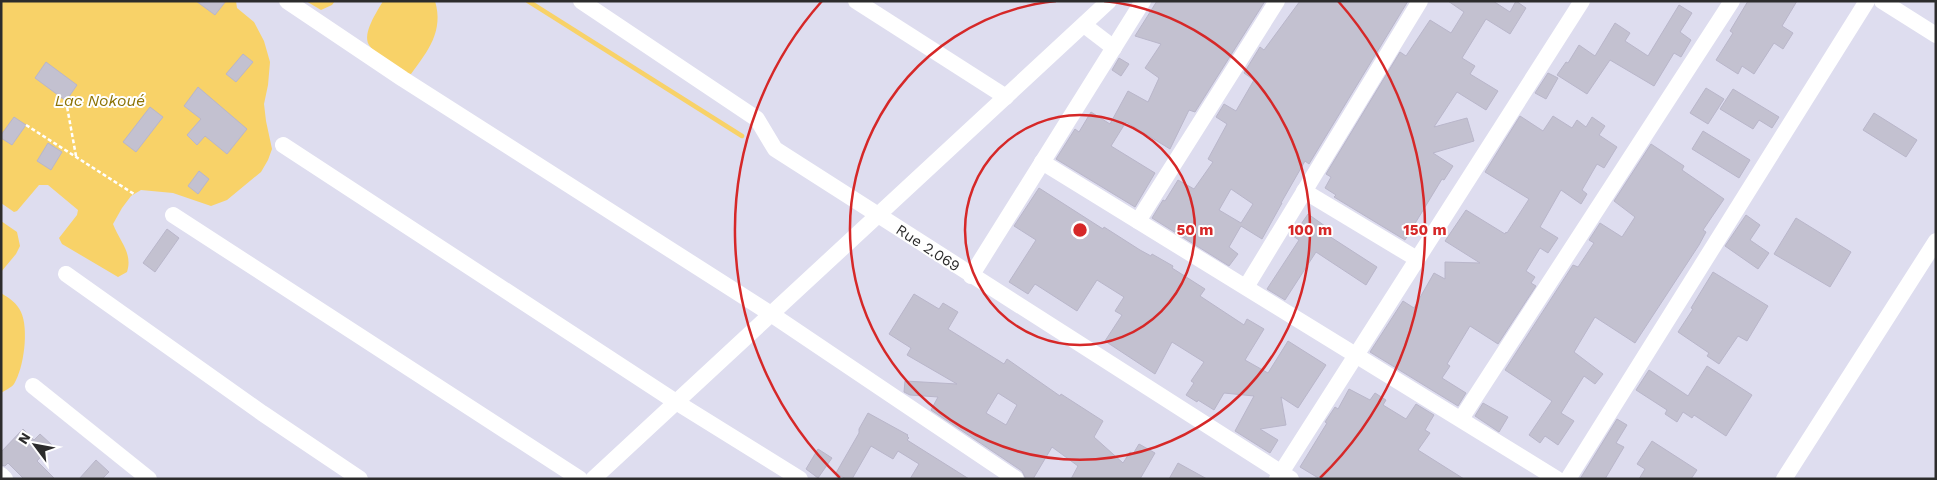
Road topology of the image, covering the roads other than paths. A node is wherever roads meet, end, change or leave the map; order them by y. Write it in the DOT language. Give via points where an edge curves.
graph roads {
  1 [pos="287,1"];
  2 [pos="581,1"];
  3 [pos="856,1"];
  4 [pos="1143,1"];
  5 [pos="1277,1"];
  6 [pos="1420,1"];
  7 [pos="1582,1"];
  8 [pos="1732,1"];
  9 [pos="1867,1"];
  10 [pos="1882,1"];
  11 [pos="1100,4"];
  12 [pos="1084,25"];
  13 [pos="1936,35"];
  14 [pos="1114,48"];
  15 [pos="1006,96"];
  16 [pos="283,145"];
  17 [pos="1042,162"];
  18 [pos="1304,191"];
  19 [pos="173,215"];
  20 [pos="877,215"];
  21 [pos="1138,221"];
  22 [pos="1936,241"];
  23 [pos="1417,259"];
  24 [pos="66,274"];
  25 [pos="972,276"];
  26 [pos="1246,288"];
  27 [pos="771,314"];
  28 [pos="1356,355"];
  29 [pos="33,386"];
  30 [pos="676,402"];
  31 [pos="1461,419"];
  32 [pos="1,475"];
  33 [pos="1283,477"];
  34 [pos="5,479"];
  35 [pos="149,479"];
  36 [pos="360,479"];
  37 [pos="580,479"];
  38 [pos="593,479"];
  39 [pos="800,479"];
  40 [pos="1016,479"];
  41 [pos="1558,479"];
  42 [pos="1568,479"];
  43 [pos="1784,479"];
  1 -- 27 [label="street" via="403,79"];
  2 -- 20 [label="street, Rue 2.069" via="757,119 776,149"];
  3 -- 15 [label="street"];
  4 -- 14 [label="street"];
  5 -- 21 [label="street"];
  6 -- 18 [label="street"];
  7 -- 23 [label="street"];
  8 -- 31 [label="street"];
  9 -- 42 [label="street"];
  10 -- 13 [label="street"];
  11 -- 12 [label="street"];
  12 -- 14 [label="street"];
  12 -- 15 [label="street"];
  14 -- 17 [label="street"];
  15 -- 20 [label="street"];
  16 -- 30 [label="street"];
  17 -- 21 [label="street"];
  17 -- 25 [label="street"];
  18 -- 23 [label="street"];
  18 -- 26 [label="street"];
  19 -- 37 [label="street"];
  20 -- 25 [label="street, Rue 2.069"];
  20 -- 27 [label="street"];
  21 -- 26 [label="street"];
  22 -- 43 [label="street"];
  23 -- 28 [label="street"];
  24 -- 36 [label="street"];
  25 -- 33 [label="street, Rue 2.069"];
  26 -- 28 [label="street"];
  27 -- 30 [label="street"];
  27 -- 40 [label="street"];
  28 -- 31 [label="street"];
  28 -- 33 [label="street"];
  29 -- 35 [label="street"];
  30 -- 38 [label="street"];
  30 -- 39 [label="street"];
  31 -- 41 [label="street"];
  32 -- 34 [label="street"];
}
